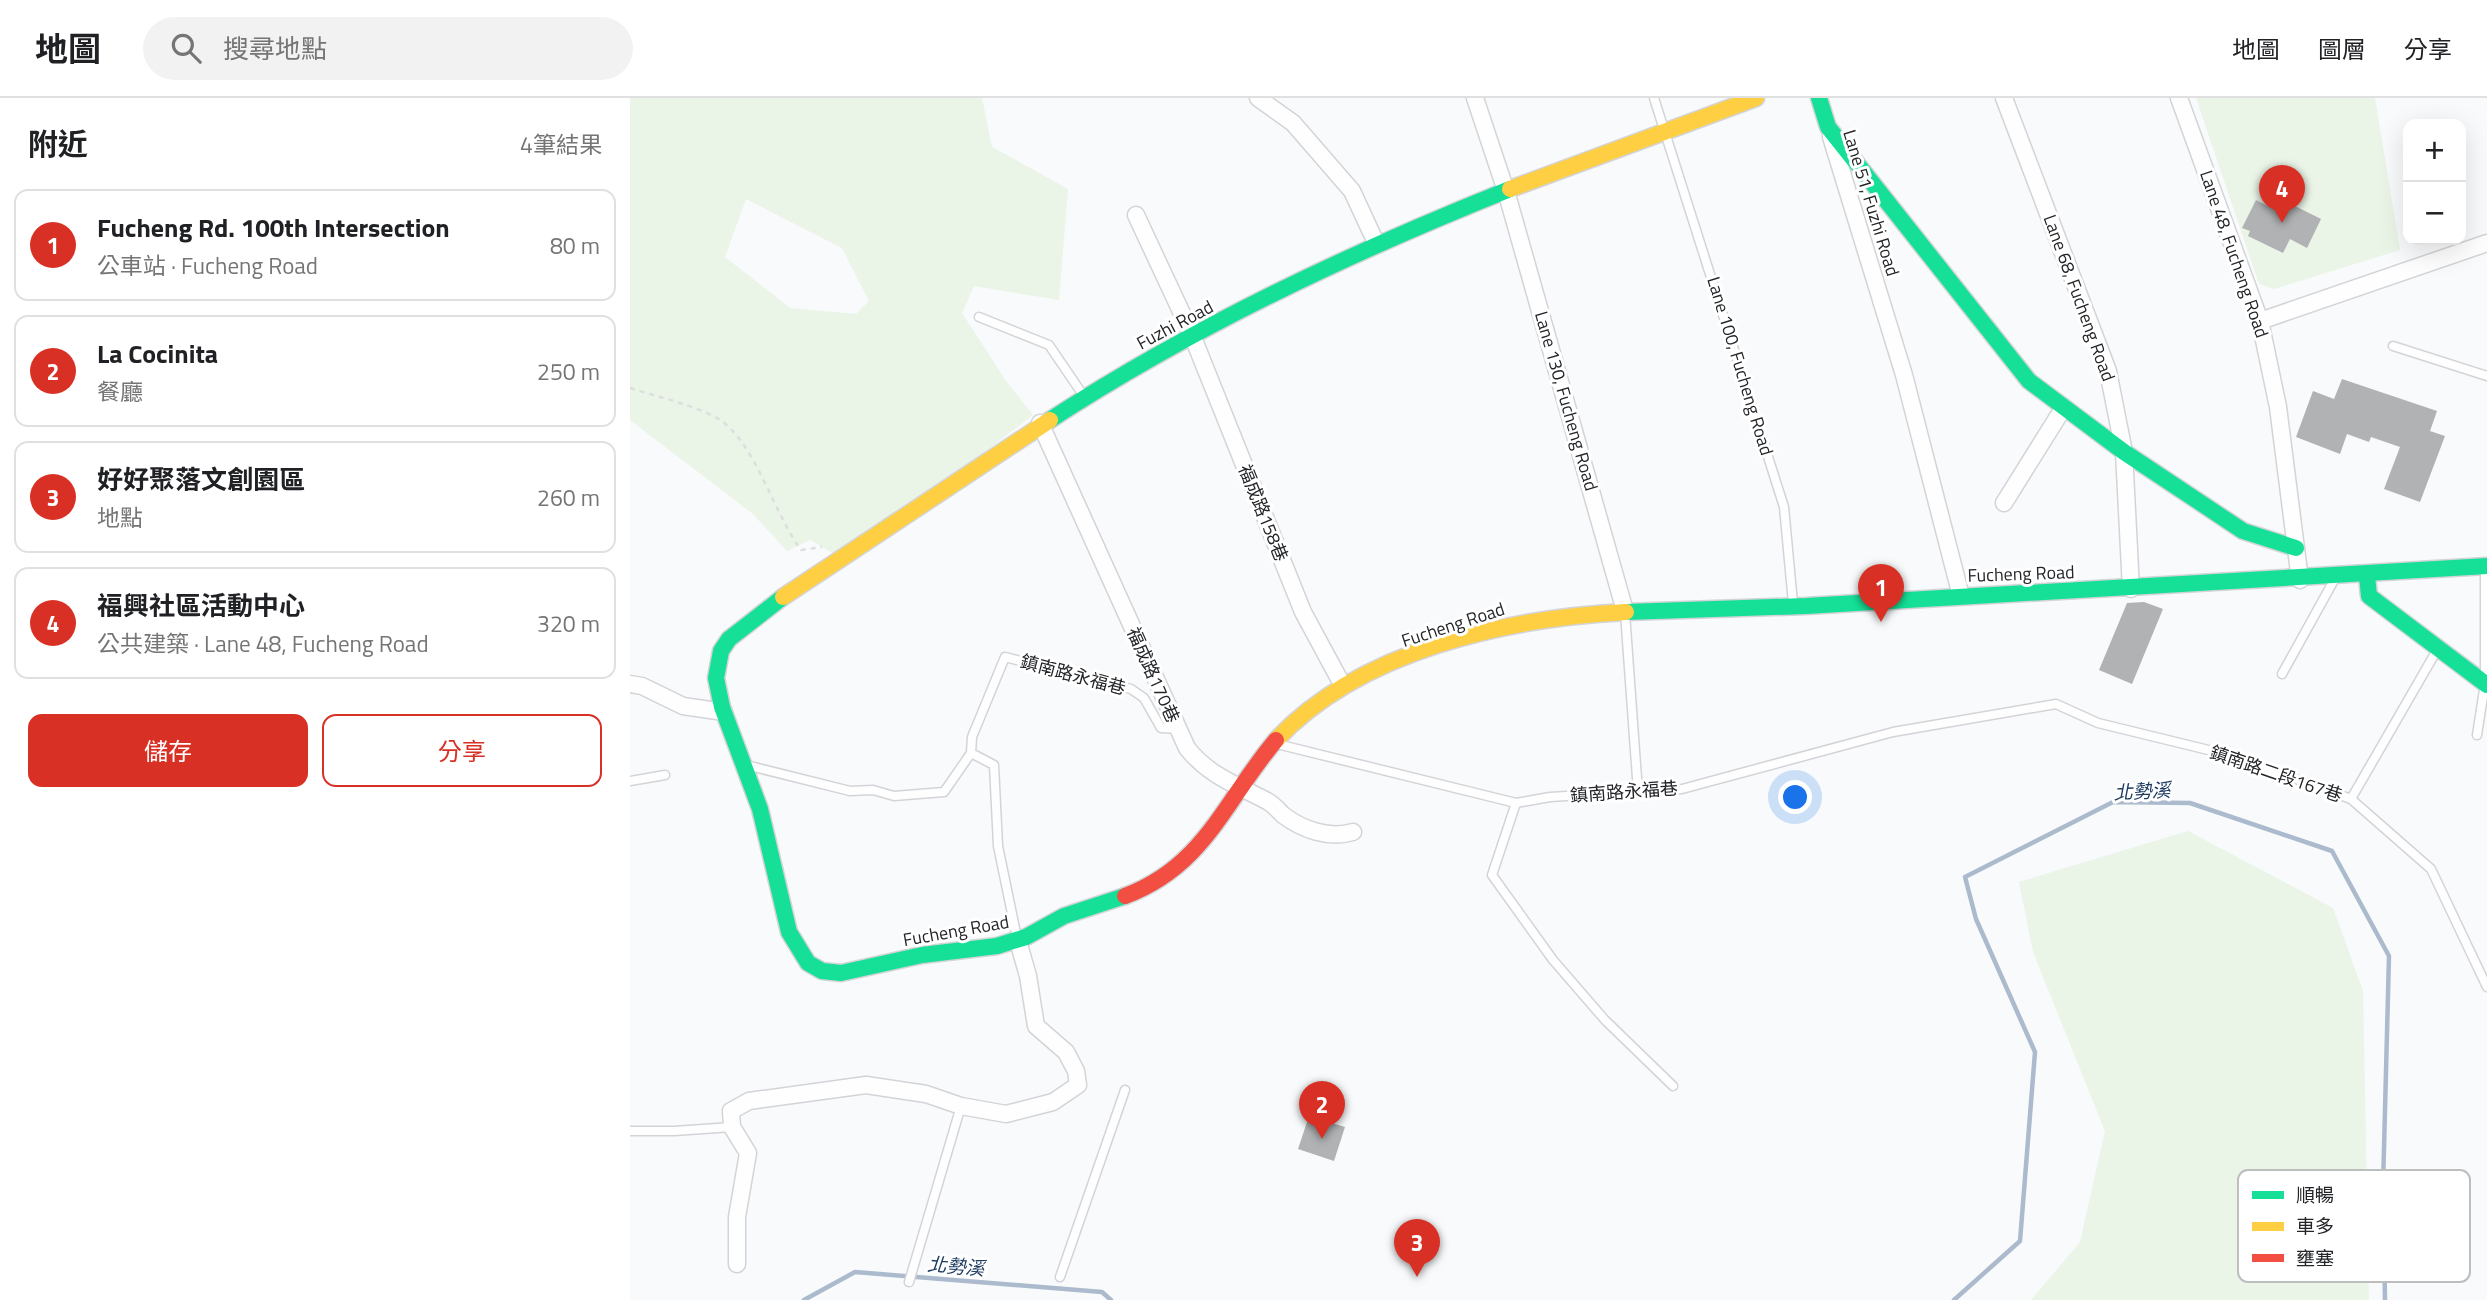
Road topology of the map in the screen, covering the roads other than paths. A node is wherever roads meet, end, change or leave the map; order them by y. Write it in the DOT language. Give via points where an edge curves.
graph roads {
  1 [pos="1258,98"];
  2 [pos="1475,98"];
  3 [pos="1654,98"];
  4 [pos="1756,98"];
  5 [pos="1819,98"];
  6 [pos="2004,98"];
  7 [pos="2179,98"];
  8 [pos="1828,127"];
  9 [pos="1666,130"];
  10 [pos="1506,191"];
  11 [pos="1136,215"];
  12 [pos="2487,243"];
  13 [pos="1377,245"];
  14 [pos="979,317"];
  15 [pos="2260,321"];
  16 [pos="1192,335"];
  17 [pos="2393,346"];
  18 [pos="2487,376"];
  19 [pos="1085,398"];
  20 [pos="2064,407"];
  21 [pos="1040,423"];
  22 [pos="2124,452"];
  23 [pos="2004,503"];
  24 [pos="2296,548"];
  25 [pos="2486,566"];
  26 [pos="2367,576"];
  27 [pos="2336,578"];
  28 [pos="2300,580"];
  29 [pos="2131,589"];
  30 [pos="1961,596"];
  31 [pos="1794,606"];
  32 [pos="1625,611"];
  33 [pos="2437,650"];
  34 [pos="2282,674"];
  35 [pos="630,684"];
  36 [pos="2486,684"];
  37 [pos="1343,687"];
  38 [pos="2056,704"];
  39 [pos="724,712"];
  40 [pos="1178,729"];
  41 [pos="2477,735"];
  42 [pos="1274,743"];
  43 [pos="971,753"];
  44 [pos="747,765"];
  45 [pos="665,775"];
  46 [pos="630,781"];
  47 [pos="1240,790"];
  48 [pos="1638,792"];
  49 [pos="2351,799"];
  50 [pos="1516,803"];
  51 [pos="1353,832"];
  52 [pos="1018,942"];
  53 [pos="2487,986"];
  54 [pos="1673,1086"];
  55 [pos="1125,1090"];
  56 [pos="961,1106"];
  57 [pos="732,1127"];
  58 [pos="630,1130"];
  59 [pos="737,1265"];
  60 [pos="1060,1277"];
  61 [pos="909,1282"];
  1 -- 13 [label="street" via="1293,124 1353,191"];
  2 -- 10 [label="street, Lane 130, Fucheng Road"];
  3 -- 9 [label="lane, Lane 100, Fucheng Road"];
  4 -- 9 [label="street, Fuzhi Road"];
  5 -- 8 [label="street"];
  6 -- 22 [label="street, Lane 68, Fucheng Road" via="2108,371"];
  7 -- 15 [label="street, Lane 48, Fucheng Road"];
  8 -- 20 [label="street, Lane 51, Fuzhi Road" via="2029,381"];
  8 -- 30 [label="street, Lane 51, Fuzhi Road" via="1904,375"];
  9 -- 10 [label="street, Fuzhi Road"];
  9 -- 31 [label="lane, Lane 100, Fucheng Road" via="1784,507"];
  10 -- 13 [label="street, Fuzhi Road"];
  10 -- 32 [label="street, Lane 130, Fucheng Road"];
  11 -- 16 [label="street, 福成路158巷"];
  12 -- 15 [label="street"];
  13 -- 16 [label="street, Fuzhi Road"];
  14 -- 19 [label="lane" via="1049,345"];
  15 -- 24 [label="street, Lane 48, Fucheng Road" via="2278,407"];
  16 -- 19 [label="street, Fuzhi Road"];
  16 -- 37 [label="street, 福成路158巷" via="1303,612"];
  17 -- 18 [label="lane"];
  19 -- 21 [label="street, Fuzhi Road"];
  20 -- 22 [label="street, Lane 51, Fuzhi Road"];
  20 -- 23 [label="street"];
  21 -- 39 [label="street, Fuzhi Road" via="725,641 716,660"];
  21 -- 40 [label="street, 福成路170巷"];
  22 -- 24 [label="street, Lane 51, Fuzhi Road" via="2243,531"];
  22 -- 29 [label="street, Lane 68, Fucheng Road"];
  24 -- 28 [label="street, Lane 48, Fucheng Road"];
  25 -- 26 [label="street, Fucheng Road"];
  25 -- 36 [label="lane"];
  26 -- 27 [label="street, Fucheng Road"];
  26 -- 33 [label="street" via="2369,596"];
  27 -- 28 [label="street, Fucheng Road"];
  27 -- 34 [label="lane"];
  28 -- 29 [label="street, Fucheng Road"];
  29 -- 30 [label="street, Fucheng Road"];
  30 -- 31 [label="street, Fucheng Road"];
  31 -- 32 [label="street, Fucheng Road"];
  32 -- 37 [label="street, Fucheng Road" via="1496,627 1439,645"];
  32 -- 48 [label="lane"];
  33 -- 36 [label="street"];
  33 -- 49 [label="lane"];
  35 -- 39 [label="street" via="683,706"];
  36 -- 41 [label="lane"];
  37 -- 42 [label="street, Fucheng Road" via="1298,716"];
  38 -- 48 [label="lane, 鎮南路永福巷" via="1893,732 1682,789"];
  38 -- 49 [label="lane, 鎮南路二段167巷" via="2098,723 2233,756"];
  39 -- 44 [label="street, Fucheng Road"];
  40 -- 43 [label="lane, 鎮南路永福巷" via="1161,728 1143,698 1131,689 1005,656 972,737"];
  40 -- 47 [label="street, 福成路170巷" via="1201,765"];
  42 -- 47 [label="street, Fucheng Road"];
  42 -- 50 [label="lane, 鎮南路永福巷"];
  43 -- 44 [label="lane" via="944,792 894,796 873,790 850,791"];
  43 -- 52 [label="lane" via="994,765 999,846"];
  44 -- 52 [label="street, Fucheng Road" via="789,931 812,968 839,974 916,956"];
  45 -- 46 [label="lane"];
  47 -- 51 [label="street, 福成路170巷" via="1269,802 1297,824 1339,836"];
  47 -- 52 [label="street, Fucheng Road" via="1221,824 1171,872 1100,907 1057,918"];
  48 -- 50 [label="lane, 鎮南路永福巷"];
  49 -- 53 [label="lane, 鎮南路二段167巷" via="2431,869"];
  50 -- 54 [label="lane" via="1492,875 1553,960 1605,1020"];
  52 -- 56 [label="street" via="1036,1026 1066,1052 1078,1085 1053,1102 1006,1114"];
  55 -- 60 [label="lane"];
  56 -- 57 [label="street" via="926,1094 866,1085 748,1101 731,1111"];
  56 -- 61 [label="lane"];
  57 -- 58 [label="lane"];
  57 -- 59 [label="street" via="748,1153 737,1217"];
}
